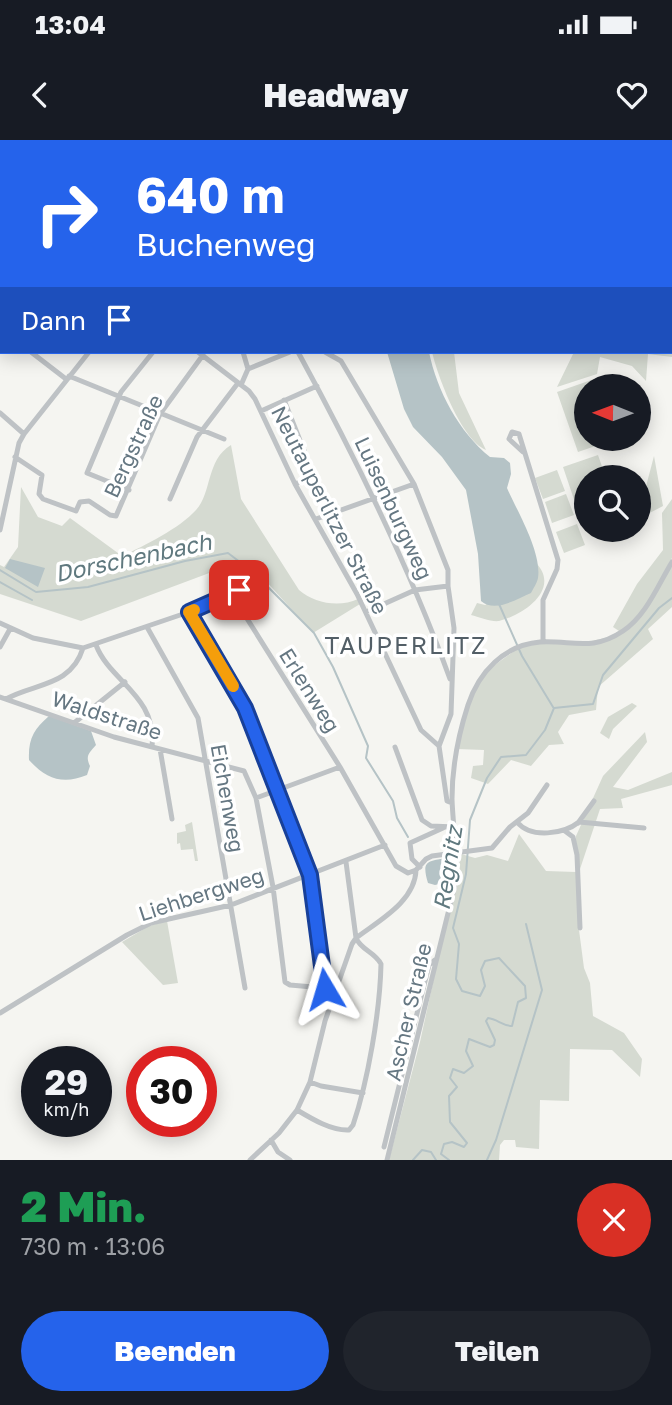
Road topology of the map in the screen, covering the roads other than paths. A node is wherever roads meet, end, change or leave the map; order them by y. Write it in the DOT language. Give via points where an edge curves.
graph roads {
  1 [pos="34,354"];
  2 [pos="87,354"];
  3 [pos="151,354"];
  4 [pos="201,354"];
  5 [pos="244,354"];
  6 [pos="284,354"];
  7 [pos="299,354"];
  8 [pos="329,354"];
  9 [pos="248,369"];
  10 [pos="67,377"];
  11 [pos="240,384"];
  12 [pos="317,386"];
  13 [pos="119,397"];
  14 [pos="284,400"];
  15 [pos="261,411"];
  16 [pos="0,413"];
  17 [pos="160,414"];
  18 [pos="201,431"];
  19 [pos="24,434"];
  20 [pos="224,439"];
  21 [pos="523,452"];
  22 [pos="15,457"];
  23 [pos="295,484"];
  24 [pos="414,484"];
  25 [pos="129,490"];
  26 [pos="170,499"];
  27 [pos="374,499"];
  28 [pos="2,509"];
  29 [pos="316,519"];
  30 [pos="0,530"];
  31 [pos="672,562"];
  32 [pos="448,586"];
  33 [pos="239,590"];
  34 [pos="415,590"];
  35 [pos="231,593"];
  36 [pos="189,612"];
  37 [pos="366,612"];
  38 [pos="0,623"];
  39 [pos="147,626"];
  40 [pos="10,629"];
  41 [pos="543,642"];
  42 [pos="96,645"];
  43 [pos="0,647"];
  44 [pos="83,648"];
  45 [pos="125,682"];
  46 [pos="451,682"];
  47 [pos="3,698"];
  48 [pos="74,723"];
  49 [pos="439,746"];
  50 [pos="152,747"];
  51 [pos="395,747"];
  52 [pos="160,749"];
  53 [pos="205,760"];
  54 [pos="340,767"];
  55 [pos="547,785"];
  56 [pos="278,791"];
  57 [pos="256,798"];
  58 [pos="594,801"];
  59 [pos="452,803"];
  60 [pos="172,819"];
  61 [pos="579,821"];
  62 [pos="517,822"];
  63 [pos="455,827"];
  64 [pos="444,828"];
  65 [pos="644,828"];
  66 [pos="562,831"];
  67 [pos="574,839"];
  68 [pos="385,845"];
  69 [pos="457,852"];
  70 [pos="346,862"];
  71 [pos="418,869"];
  72 [pos="310,875"];
  73 [pos="273,887"];
  74 [pos="231,905"];
  75 [pos="580,928"];
  76 [pos="356,938"];
  77 [pos="437,959"];
  78 [pos="245,988"];
  79 [pos="325,989"];
  80 [pos="334,989"];
  81 [pos="0,1013"];
  82 [pos="310,1082"];
  83 [pos="362,1093"];
  84 [pos="298,1110"];
  85 [pos="271,1140"];
  86 [pos="384,1147"];
  87 [pos="250,1160"];
  88 [pos="290,1160"];
  89 [pos="387,1160"];
  1 -- 10 [label="street"];
  2 -- 10 [label="street"];
  3 -- 13 [label="street"];
  4 -- 11 [label="street, Neutauperlitzer Straße"];
  4 -- 17 [label="street, Bergstraße"];
  5 -- 9 [label="street"];
  6 -- 9 [label="street"];
  7 -- 12 [label="street, Luisenburgweg"];
  8 -- 24 [label="street" via="341,360"];
  9 -- 11 [label="street"];
  10 -- 13 [label="street"];
  10 -- 19 [label="street"];
  11 -- 15 [label="street, Neutauperlitzer Straße"];
  11 -- 18 [label="street"];
  12 -- 14 [label="street"];
  12 -- 27 [label="street, Luisenburgweg"];
  13 -- 17 [label="street"];
  13 -- 25 [label="street" via="87,473"];
  14 -- 15 [label="street"];
  14 -- 23 [label="street" via="314,475"];
  15 -- 23 [label="street, Neutauperlitzer Straße"];
  16 -- 19 [label="street"];
  17 -- 18 [label="street"];
  17 -- 25 [label="street, Bergstraße"];
  18 -- 20 [label="street"];
  18 -- 26 [label="street"];
  19 -- 22 [label="street"];
  21 -- 41 [label="street" via="558,560 543,600"];
  22 -- 25 [label="street, Bergstraße" via="42,475 39,494 43,499 76,511 80,502 89,501 116,516"];
  22 -- 28 [label="street"];
  23 -- 29 [label="street, Neutauperlitzer Straße"];
  24 -- 27 [label="street"];
  24 -- 32 [label="street" via="444,557"];
  27 -- 29 [label="street"];
  27 -- 34 [label="street, Luisenburgweg"];
  28 -- 30 [label="street"];
  29 -- 37 [label="street, Neutauperlitzer Straße"];
  31 -- 41 [label="street, Ascher Straße" via="644,610 623,631 580,645"];
  32 -- 34 [label="street"];
  32 -- 46 [label="street" via="454,628"];
  33 -- 35 [label="street"];
  34 -- 37 [label="street"];
  34 -- 46 [label="street, Luisenburgweg"];
  35 -- 36 [label="street"];
  35 -- 54 [label="street, Erlenweg"];
  36 -- 39 [label="street"];
  36 -- 56 [label="street" via="245,708"];
  37 -- 49 [label="street, Neutauperlitzer Straße" via="421,730"];
  38 -- 40 [label="street"];
  39 -- 42 [label="street"];
  39 -- 53 [label="street, Eichenweg" via="198,718"];
  40 -- 43 [label="street"];
  40 -- 44 [label="street"];
  41 -- 59 [label="street, Ascher Straße" via="506,652 472,693 454,762"];
  42 -- 44 [label="street"];
  42 -- 45 [label="street"];
  44 -- 47 [label="street" via="63,675"];
  45 -- 48 [label="street"];
  45 -- 50 [label="street" via="145,710"];
  46 -- 49 [label="street" via="452,714"];
  47 -- 48 [label="street, Waldstraße"];
  48 -- 50 [label="street, Waldstraße"];
  49 -- 59 [label="street" via="447,802"];
  50 -- 52 [label="street, Waldstraße"];
  51 -- 64 [label="street" via="422,820"];
  52 -- 53 [label="street, Waldstraße"];
  52 -- 60 [label="street"];
  53 -- 57 [label="street, Waldstraße" via="244,771"];
  53 -- 74 [label="street, Eichenweg"];
  54 -- 56 [label="street"];
  54 -- 68 [label="street, Erlenweg"];
  55 -- 62 [label="street"];
  56 -- 57 [label="street"];
  56 -- 72 [label="street"];
  57 -- 73 [label="street"];
  58 -- 61 [label="street"];
  59 -- 63 [label="street, Ascher Straße"];
  61 -- 65 [label="street"];
  61 -- 66 [label="street"];
  61 -- 67 [label="street"];
  62 -- 66 [label="street" via="533,831"];
  62 -- 69 [label="street" via="492,848"];
  63 -- 64 [label="street"];
  63 -- 69 [label="street, Ascher Straße"];
  64 -- 71 [label="street" via="410,843"];
  66 -- 67 [label="street"];
  67 -- 75 [label="street"];
  68 -- 70 [label="street, Liehbergweg"];
  68 -- 71 [label="street, Erlenweg" via="402,871"];
  69 -- 71 [label="street" via="432,856"];
  69 -- 77 [label="street, Ascher Straße" via="454,889"];
  70 -- 72 [label="street, Liehbergweg"];
  70 -- 76 [label="street"];
  71 -- 76 [label="street" via="402,902"];
  72 -- 73 [label="street, Liehbergweg"];
  72 -- 79 [label="street"];
  73 -- 74 [label="street, Liehbergweg"];
  73 -- 79 [label="street" via="286,984"];
  74 -- 78 [label="street, Eichenweg"];
  74 -- 81 [label="street, Liehbergweg" via="151,923"];
  76 -- 80 [label="street"];
  76 -- 83 [label="street" via="381,964"];
  77 -- 86 [label="street" via="429,964"];
  77 -- 89 [label="street, Ascher Straße"];
  79 -- 80 [label="street"];
  80 -- 82 [label="street"];
  82 -- 83 [label="street"];
  82 -- 84 [label="street"];
  83 -- 84 [label="street" via="353,1125 346,1130"];
  84 -- 85 [label="street"];
  85 -- 87 [label="street"];
  85 -- 88 [label="street"];
}
